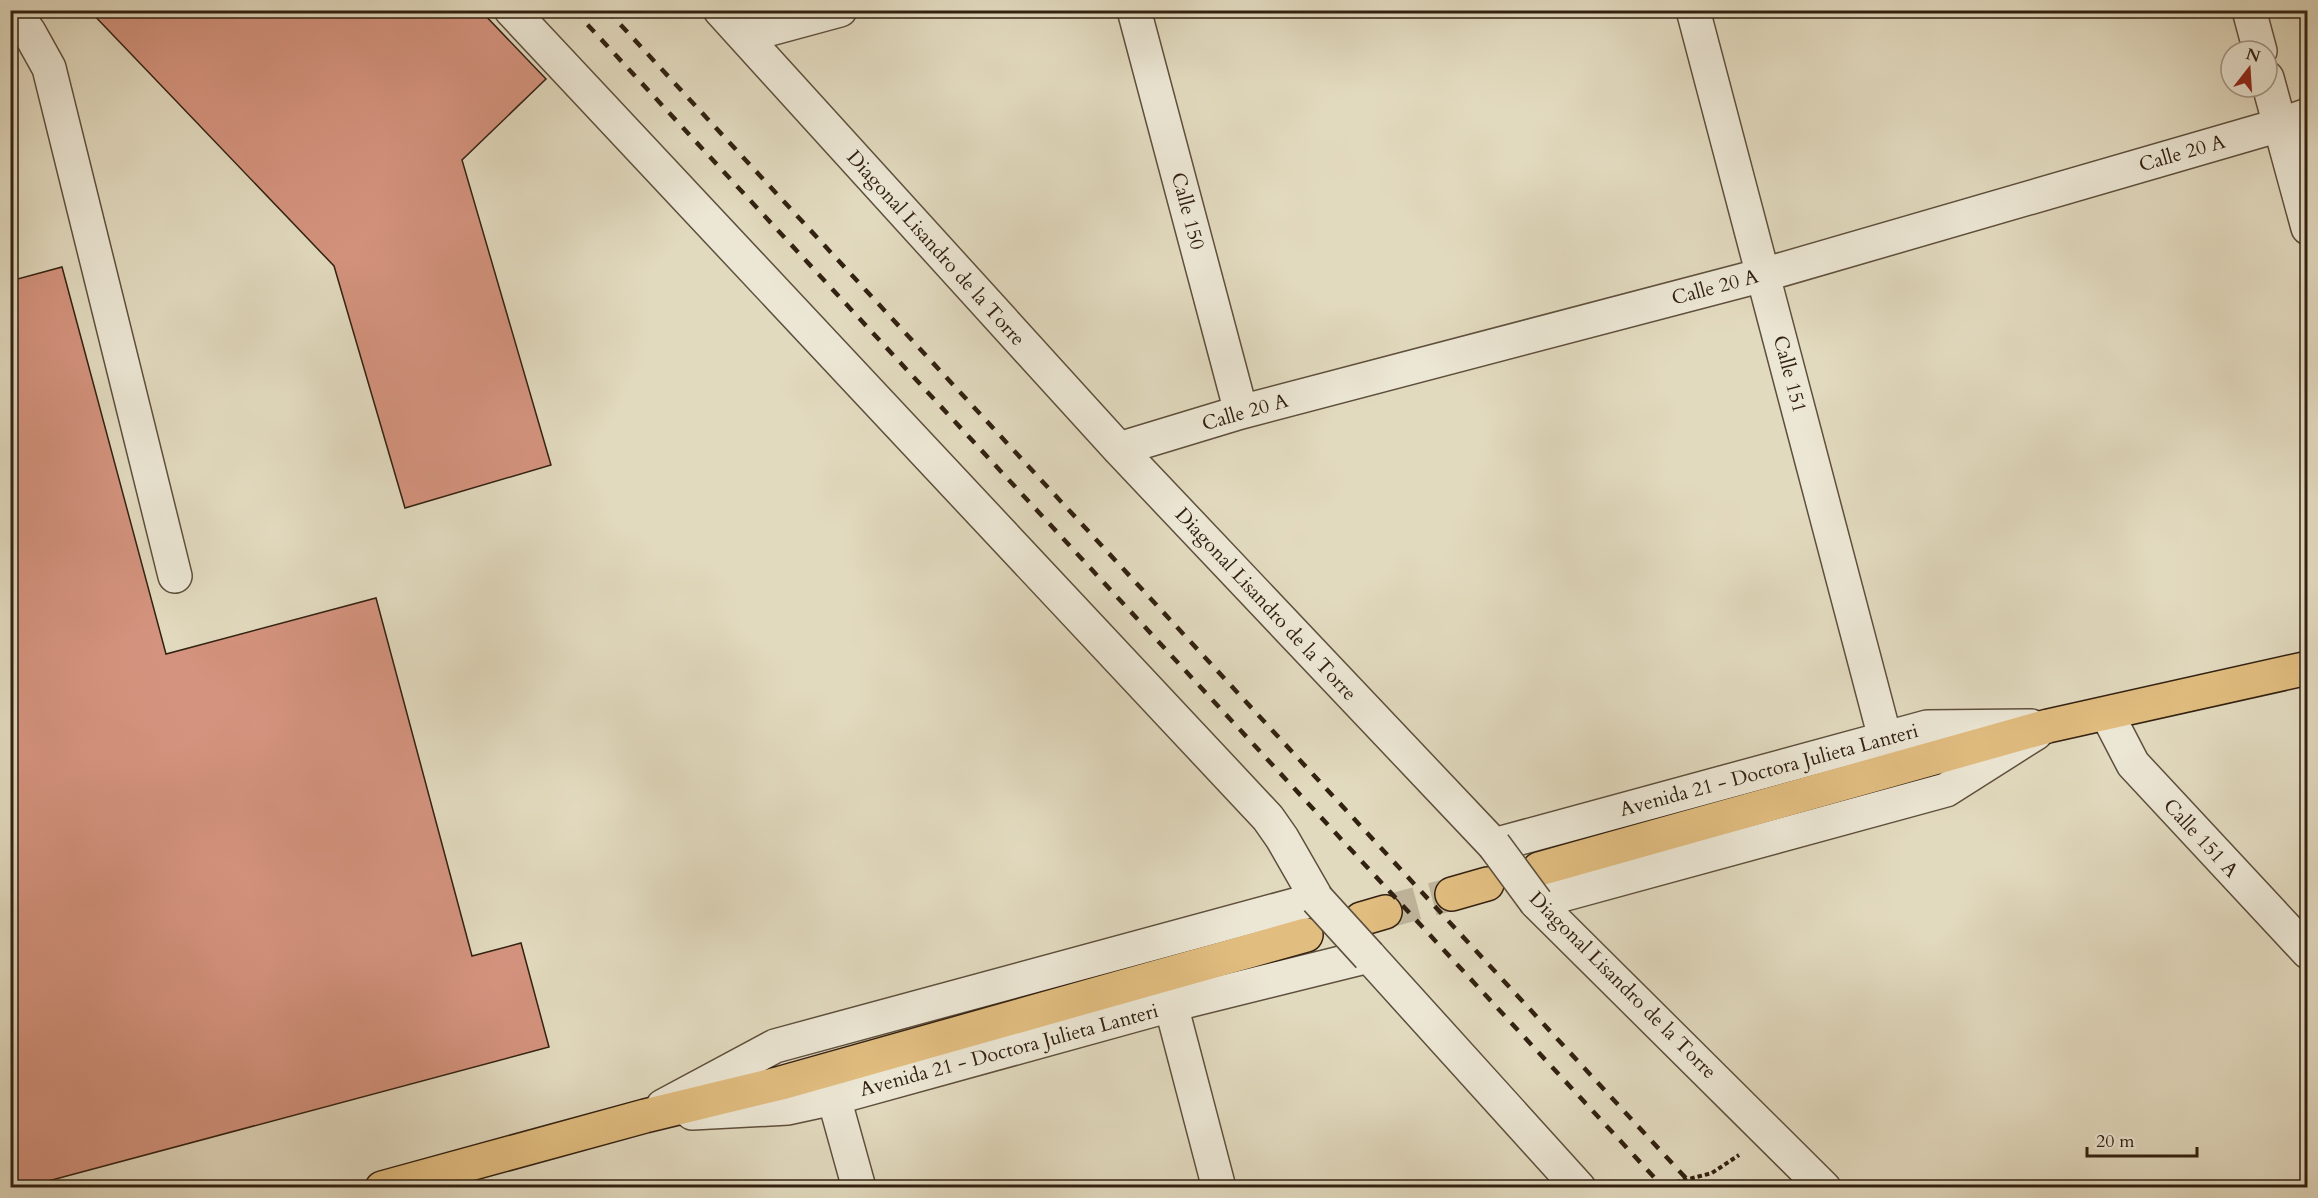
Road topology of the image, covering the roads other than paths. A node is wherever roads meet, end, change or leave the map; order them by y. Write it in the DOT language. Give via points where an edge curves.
graph roads {
  1 [pos="13,10"];
  2 [pos="511,10"];
  3 [pos="720,10"];
  4 [pos="840,10"];
  5 [pos="1134,10"];
  6 [pos="1693,10"];
  7 [pos="2249,10"];
  8 [pos="744,36"];
  9 [pos="2257,39"];
  10 [pos="2279,97"];
  11 [pos="2294,120"];
  12 [pos="2307,228"];
  13 [pos="1763,275"];
  14 [pos="1242,412"];
  15 [pos="1119,449"];
  16 [pos="175,576"];
  17 [pos="2307,668"];
  18 [pos="2107,714"];
  19 [pos="2048,726"];
  20 [pos="1885,738"];
  21 [pos="1494,845"];
  22 [pos="1539,869"];
  23 [pos="1488,884"];
  24 [pos="1452,894"];
  25 [pos="1317,899"];
  26 [pos="1536,902"];
  27 [pos="1306,935"];
  28 [pos="2307,952"];
  29 [pos="1369,956"];
  30 [pos="1171,1005"];
  31 [pos="834,1098"];
  32 [pos="645,1116"];
  33 [pos="382,1188"];
  34 [pos="859,1188"];
  35 [pos="1219,1188"];
  36 [pos="1579,1188"];
  37 [pos="1824,1188"];
  1 -- 16 [label="street" via="49,68"];
  2 -- 25 [label="street" via="1268,818"];
  3 -- 8 [label="street, Diagonal Lisandro de la Torre"];
  4 -- 8 [label="street"];
  5 -- 14 [label="street, Calle 150"];
  6 -- 13 [label="street, Calle 151"];
  7 -- 9 [label="street"];
  8 -- 15 [label="street, Diagonal Lisandro de la Torre"];
  10 -- 11 [label="street"];
  11 -- 12 [label="street"];
  11 -- 13 [label="street, Calle 20 A"];
  13 -- 14 [label="street, Calle 20 A"];
  13 -- 20 [label="street, Calle 151"];
  14 -- 15 [label="street, Calle 20 A"];
  15 -- 21 [label="street, Diagonal Lisandro de la Torre"];
  17 -- 18 [label="main road, Avenida 21 - Doctora Julieta Lanteri"];
  18 -- 19 [label="main road, Avenida 21 - Doctora Julieta Lanteri"];
  18 -- 28 [label="street, Calle 151 A" via="2133,764"];
  19 -- 20 [label="street, Avenida 21 - Doctora Julieta Lanteri" via="1927,727"];
  19 -- 22 [label="main road, Avenida 21 - Doctora Julieta Lanteri"];
  19 -- 26 [label="street, Avenida 21 - Doctora Julieta Lanteri" via="1946,790"];
  20 -- 21 [label="street, Avenida 21 - Doctora Julieta Lanteri"];
  21 -- 26 [label="street, Diagonal Lisandro de la Torre, bridge"];
  23 -- 24 [label="main road"];
  25 -- 29 [label="street, bridge"];
  25 -- 32 [label="street, Avenida 21 - Doctora Julieta Lanteri" via="775,1046"];
  26 -- 37 [label="street, Diagonal Lisandro de la Torre"];
  27 -- 32 [label="main road, Avenida 21 - Doctora Julieta Lanteri" via="781,1083"];
  29 -- 30 [label="street, Avenida 21 - Doctora Julieta Lanteri"];
  29 -- 36 [label="street"];
  30 -- 31 [label="street, Avenida 21 - Doctora Julieta Lanteri"];
  30 -- 35 [label="street"];
  31 -- 32 [label="street, Avenida 21 - Doctora Julieta Lanteri" via="788,1108"];
  31 -- 34 [label="street"];
  32 -- 33 [label="main road, Avenida 21 - Doctora Julieta Lanteri"];
}
